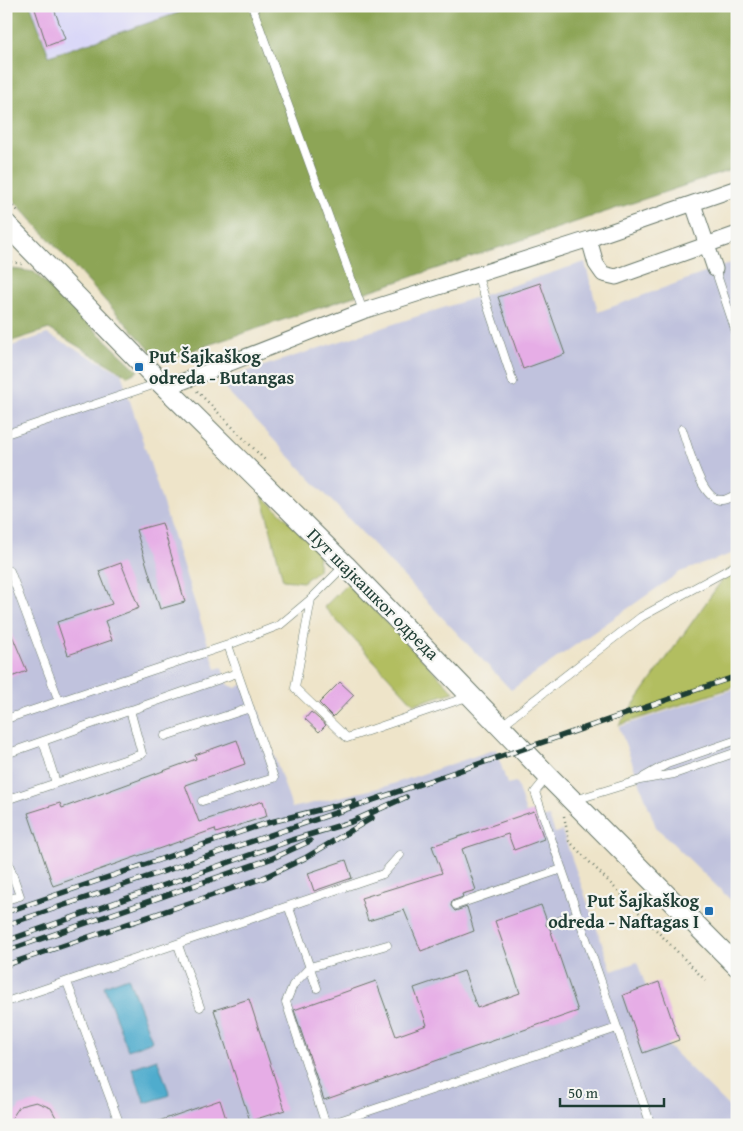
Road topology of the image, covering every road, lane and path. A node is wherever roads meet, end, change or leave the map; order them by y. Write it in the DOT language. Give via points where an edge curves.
graph roads {
  1 [pos="252,6"];
  2 [pos="737,188"];
  3 [pos="693,204"];
  4 [pos="6,224"];
  5 [pos="737,234"];
  6 [pos="588,239"];
  7 [pos="706,244"];
  8 [pos="715,269"];
  9 [pos="477,274"];
  10 [pos="363,311"];
  11 [pos="734,315"];
  12 [pos="737,335"];
  13 [pos="512,382"];
  14 [pos="163,385"];
  15 [pos="682,429"];
  16 [pos="6,434"];
  17 [pos="737,494"];
  18 [pos="345,565"];
  19 [pos="735,566"];
  20 [pos="10,571"];
  21 [pos="311,599"];
  22 [pos="228,645"];
  23 [pos="237,673"];
  24 [pos="472,695"];
  25 [pos="59,701"];
  26 [pos="250,708"];
  27 [pos="130,710"];
  28 [pos="6,719"];
  29 [pos="501,726"];
  30 [pos="165,736"];
  31 [pos="737,740"];
  32 [pos="43,741"];
  33 [pos="737,752"];
  34 [pos="6,754"];
  35 [pos="548,776"];
  36 [pos="640,780"];
  37 [pos="56,783"];
  38 [pos="6,800"];
  39 [pos="202,801"];
  40 [pos="568,806"];
  41 [pos="400,855"];
  42 [pos="6,856"];
  43 [pos="562,869"];
  44 [pos="6,900"];
  45 [pos="456,905"];
  46 [pos="288,908"];
  47 [pos="578,914"];
  48 [pos="551,924"];
  49 [pos="178,945"];
  50 [pos="387,945"];
  51 [pos="737,966"];
  52 [pos="310,967"];
  53 [pos="706,981"];
  54 [pos="67,982"];
  55 [pos="317,988"];
  56 [pos="6,1002"];
  57 [pos="200,1007"];
  58 [pos="617,1028"];
  59 [pos="120,1125"];
  60 [pos="326,1125"];
  61 [pos="651,1125"];
  1 -- 10 [label="lane"];
  2 -- 3 [label="street"];
  3 -- 6 [label="street"];
  3 -- 7 [label="street"];
  4 -- 14 [label="street, Пут шајкашког одреда"];
  5 -- 7 [label="street"];
  6 -- 7 [label="street" via="603,274 616,277"];
  6 -- 9 [label="street"];
  7 -- 8 [label="street"];
  8 -- 11 [label="lane"];
  9 -- 10 [label="street"];
  9 -- 13 [label="lane"];
  10 -- 14 [label="street"];
  11 -- 12 [label="lane"];
  14 -- 16 [label="lane"];
  14 -- 18 [label="street, Пут шајкашког одреда"];
  15 -- 17 [label="lane" via="704,490 713,498 722,500"];
  18 -- 21 [label="lane"];
  18 -- 24 [label="street, Пут шајкашког одреда"];
  19 -- 29 [label="lane" via="641,617"];
  20 -- 25 [label="lane"];
  21 -- 22 [label="lane" via="280,625"];
  21 -- 24 [label="lane" via="295,688 347,738"];
  22 -- 23 [label="lane"];
  22 -- 25 [label="lane"];
  23 -- 26 [label="lane"];
  23 -- 27 [label="lane"];
  24 -- 29 [label="street, Пут шајкашког одреда"];
  25 -- 28 [label="lane"];
  26 -- 30 [label="lane"];
  26 -- 39 [label="lane" via="274,778"];
  27 -- 32 [label="lane"];
  27 -- 37 [label="lane" via="142,754"];
  29 -- 35 [label="street, Пут шајкашког одреда"];
  31 -- 36 [label="lane" via="667,764"];
  32 -- 34 [label="lane"];
  32 -- 37 [label="lane"];
  33 -- 36 [label="lane" via="674,774"];
  35 -- 40 [label="street, Пут шајкашког одреда"];
  35 -- 43 [label="lane" via="535,792"];
  36 -- 40 [label="lane"];
  37 -- 38 [label="lane"];
  40 -- 51 [label="street, Пут шајкашког одреда"];
  40 -- 53 [label="path" via="569,841"];
  41 -- 46 [label="lane" via="383,874"];
  42 -- 44 [label="lane" via="20,896"];
  43 -- 45 [label="lane"];
  43 -- 47 [label="lane"];
  46 -- 49 [label="lane"];
  46 -- 52 [label="lane"];
  47 -- 48 [label="lane"];
  47 -- 58 [label="lane"];
  49 -- 54 [label="lane"];
  49 -- 57 [label="lane"];
  50 -- 52 [label="lane"];
  52 -- 55 [label="lane"];
  52 -- 60 [label="lane" via="293,985 286,1002"];
  54 -- 56 [label="lane"];
  54 -- 59 [label="lane"];
  58 -- 60 [label="lane"];
  58 -- 61 [label="lane"];
}
